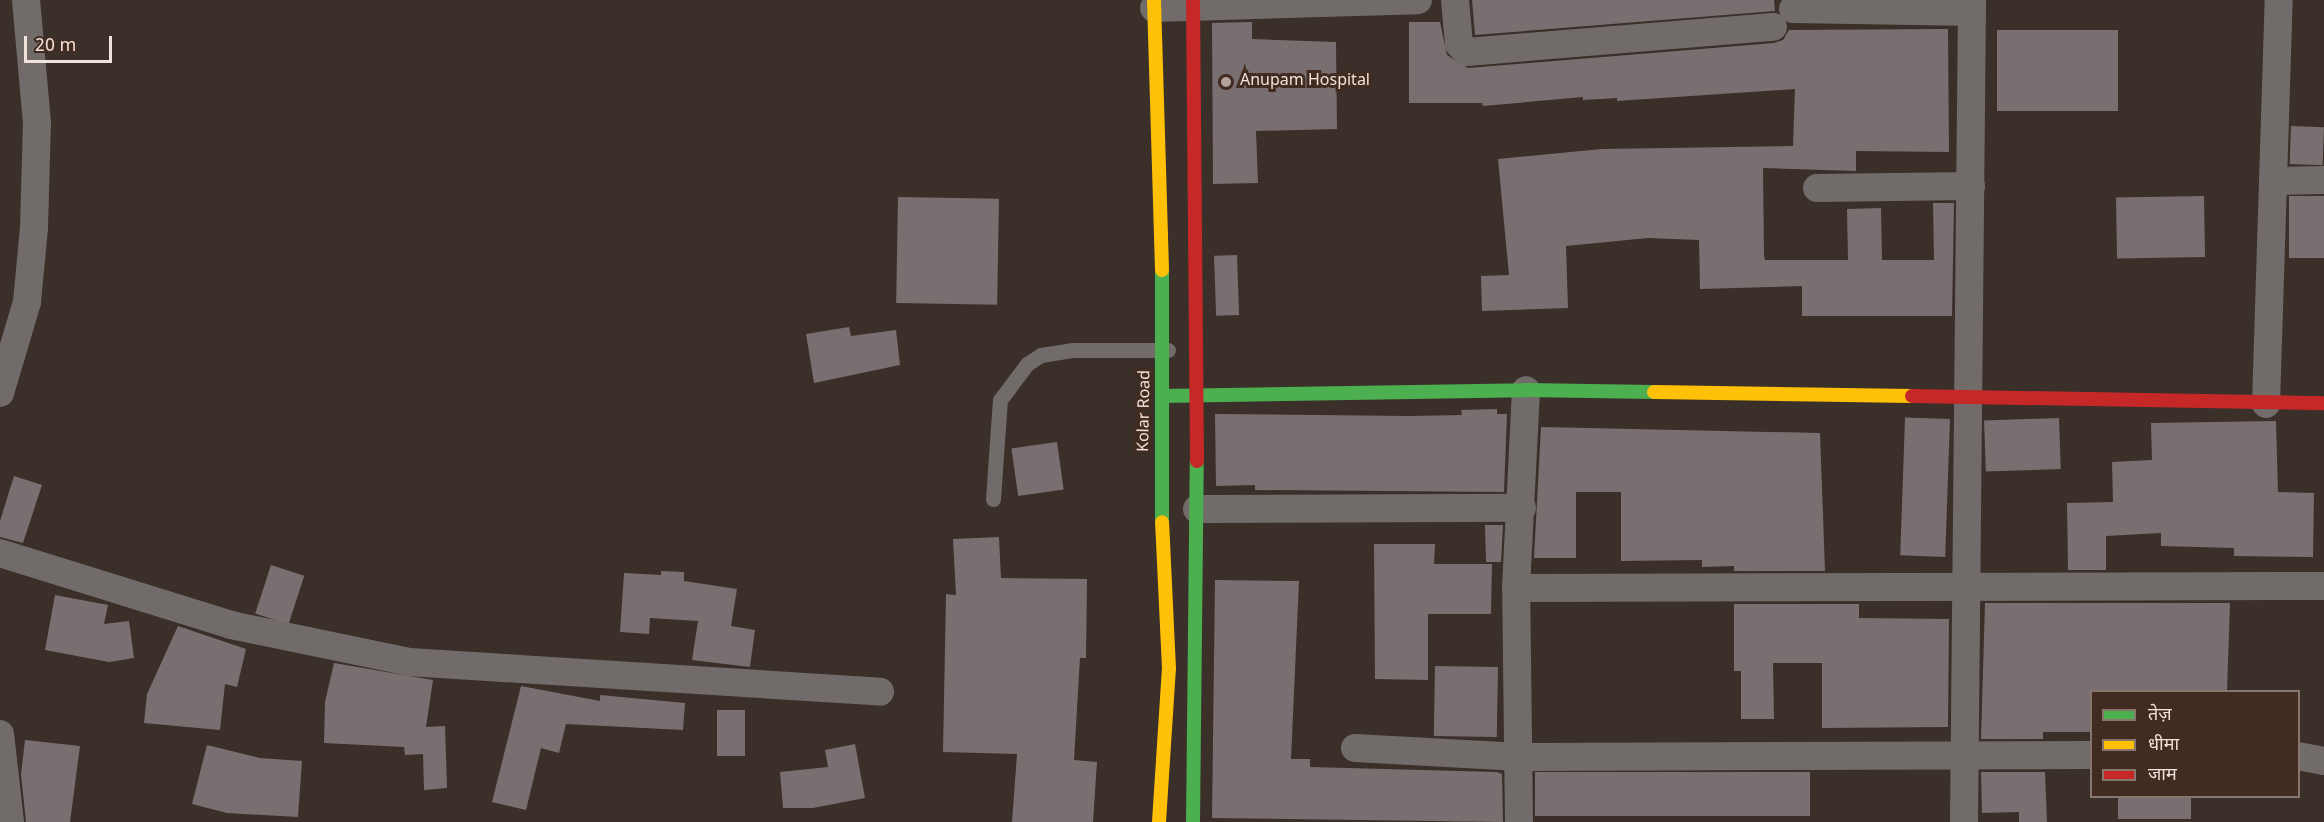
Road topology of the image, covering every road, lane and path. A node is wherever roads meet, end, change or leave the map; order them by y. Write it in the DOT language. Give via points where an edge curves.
graph roads {
  1 [pos="26,0"];
  2 [pos="1418,0"];
  3 [pos="1455,0"];
  4 [pos="2279,0"];
  5 [pos="1154,4"];
  6 [pos="1193,4"];
  7 [pos="1972,6"];
  8 [pos="2273,180"];
  9 [pos="2324,180"];
  10 [pos="1971,186"];
  11 [pos="1817,188"];
  12 [pos="1164,350"];
  13 [pos="1195,350"];
  14 [pos="1526,390"];
  15 [pos="0,393"];
  16 [pos="1195,395"];
  17 [pos="1162,396"];
  18 [pos="1971,400"];
  19 [pos="2324,403"];
  20 [pos="2266,404"];
  21 [pos="993,499"];
  22 [pos="1522,508"];
  23 [pos="1197,509"];
  24 [pos="0,553"];
  25 [pos="1965,584"];
  26 [pos="2324,586"];
  27 [pos="1516,588"];
  28 [pos="880,692"];
  29 [pos="0,734"];
  30 [pos="1355,748"];
  31 [pos="1962,754"];
  32 [pos="2090,755"];
  33 [pos="2300,756"];
  34 [pos="1520,757"];
  35 [pos="2324,761"];
  36 [pos="10,822"];
  37 [pos="1159,822"];
  38 [pos="1194,822"];
  39 [pos="1519,822"];
  40 [pos="1964,822"];
  1 -- 15 [label="street" via="36,123 34,228 27,302"];
  2 -- 6 [label="street"];
  3 -- 7 [label="street" via="1459,44 1467,52 1783,18"];
  4 -- 8 [label="street"];
  5 -- 6 [label="street"];
  5 -- 12 [label="main road, Kolar Road"];
  6 -- 13 [label="main road"];
  7 -- 10 [label="street"];
  8 -- 9 [label="street"];
  8 -- 20 [label="street"];
  10 -- 11 [label="street"];
  10 -- 18 [label="street"];
  12 -- 13 [label="lane"];
  12 -- 17 [label="main road, Kolar Road"];
  12 -- 21 [label="lane" via="1072,350 1041,355 1027,364 1000,400"];
  13 -- 16 [label="main road"];
  14 -- 16 [label="main road"];
  14 -- 18 [label="main road"];
  14 -- 22 [label="street"];
  16 -- 17 [label="main road"];
  16 -- 23 [label="main road"];
  17 -- 37 [label="main road, Kolar Road" via="1161,509 1168,669"];
  18 -- 20 [label="main road"];
  18 -- 25 [label="street"];
  19 -- 20 [label="main road"];
  22 -- 23 [label="street"];
  22 -- 27 [label="street"];
  23 -- 38 [label="main road"];
  24 -- 28 [label="street" via="231,625 408,662"];
  25 -- 26 [label="street"];
  25 -- 27 [label="street"];
  25 -- 31 [label="street"];
  27 -- 34 [label="street"];
  29 -- 36 [label="street"];
  30 -- 34 [label="street"];
  31 -- 32 [label="street"];
  31 -- 34 [label="street"];
  31 -- 40 [label="street"];
  33 -- 35 [label="street"];
  34 -- 39 [label="street"];
}
